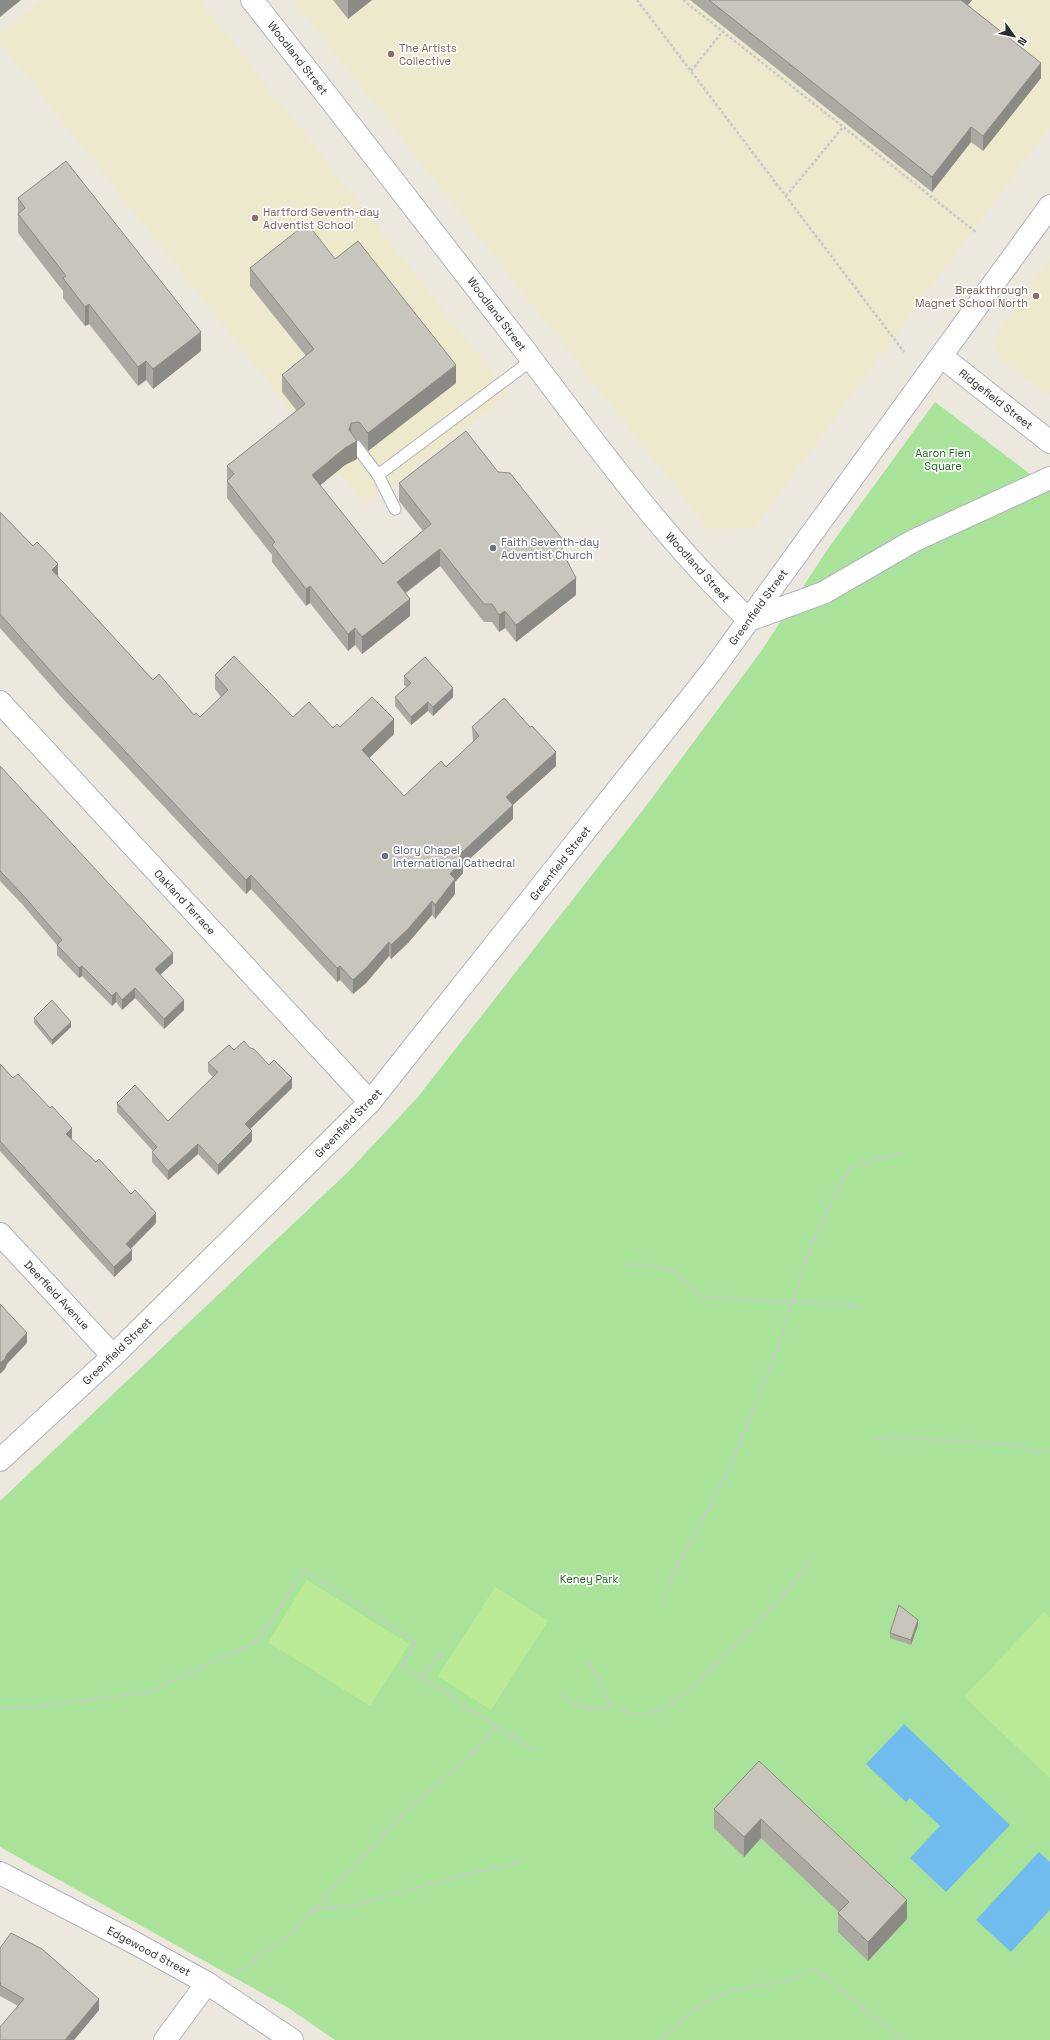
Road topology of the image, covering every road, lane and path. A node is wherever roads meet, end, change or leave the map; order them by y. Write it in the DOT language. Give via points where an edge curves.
graph roads {
  1 [pos="252,0"];
  2 [pos="638,0"];
  3 [pos="683,0"];
  4 [pos="723,32"];
  5 [pos="691,70"];
  6 [pos="843,127"];
  7 [pos="786,196"];
  8 [pos="1050,206"];
  9 [pos="977,233"];
  10 [pos="904,352"];
  11 [pos="941,356"];
  12 [pos="532,360"];
  13 [pos="1050,442"];
  14 [pos="356,446"];
  15 [pos="378,475"];
  16 [pos="1050,478"];
  17 [pos="395,509"];
  18 [pos="749,620"];
  19 [pos="0,702"];
  20 [pos="370,1102"];
  21 [pos="903,1152"];
  22 [pos="0,1234"];
  23 [pos="625,1264"];
  24 [pos="793,1301"];
  25 [pos="863,1306"];
  26 [pos="113,1356"];
  27 [pos="875,1439"];
  28 [pos="1050,1452"];
  29 [pos="0,1460"];
  30 [pos="808,1555"];
  31 [pos="662,1604"];
  32 [pos="445,1657"];
  33 [pos="586,1662"];
  34 [pos="422,1678"];
  35 [pos="562,1695"];
  36 [pos="610,1704"];
  37 [pos="0,1708"];
  38 [pos="496,1726"];
  39 [pos="538,1750"];
  40 [pos="523,1861"];
  41 [pos="0,1873"];
  42 [pos="312,1910"];
  43 [pos="212,1986"];
  44 [pos="164,2040"];
  45 [pos="292,2040"];
  46 [pos="660,2040"];
  47 [pos="903,2040"];
  1 -- 12 [label="street, Woodland Street"];
  2 -- 5 [label="path"];
  3 -- 4 [label="path"];
  4 -- 5 [label="path"];
  4 -- 6 [label="path"];
  5 -- 7 [label="path"];
  6 -- 7 [label="path"];
  6 -- 9 [label="path"];
  7 -- 10 [label="path"];
  8 -- 11 [label="street, Greenfield Street"];
  11 -- 13 [label="street, Ridgefield Street"];
  11 -- 18 [label="street, Greenfield Street"];
  12 -- 15 [label="lane"];
  12 -- 18 [label="street, Woodland Street" via="684,554"];
  14 -- 15 [label="lane"];
  15 -- 17 [label="lane"];
  16 -- 18 [label="street" via="913,541 823,593"];
  18 -- 20 [label="street, Greenfield Street" via="711,672"];
  19 -- 20 [label="street, Oakland Terrace"];
  20 -- 26 [label="street, Greenfield Street"];
  21 -- 24 [label="path" via="851,1167 812,1245"];
  22 -- 26 [label="street, Deerfield Avenue"];
  23 -- 24 [label="path" via="670,1268 702,1297"];
  24 -- 25 [label="path"];
  24 -- 31 [label="path" via="769,1372 729,1470 669,1581"];
  26 -- 29 [label="street, Greenfield Street"];
  27 -- 28 [label="path" via="894,1437 993,1444"];
  30 -- 36 [label="path" via="808,1563 802,1573 690,1690 666,1708 645,1716 628,1713"];
  32 -- 34 [label="path" via="439,1653"];
  33 -- 36 [label="path" via="593,1669"];
  34 -- 37 [label="path" via="402,1665 416,1642 304,1569 258,1641 155,1689 36,1707"];
  34 -- 38 [label="path"];
  35 -- 36 [label="path" via="595,1710 604,1710"];
  38 -- 39 [label="path"];
  38 -- 42 [label="path" via="477,1749 406,1811"];
  40 -- 42 [label="path" via="357,1905"];
  41 -- 43 [label="street, Edgewood Street"];
  42 -- 43 [label="path" via="290,1934"];
  43 -- 44 [label="street"];
  43 -- 45 [label="street, Edgewood Street"];
  46 -- 47 [label="path" via="718,1995 778,1983 801,1976 814,1968"];
}
